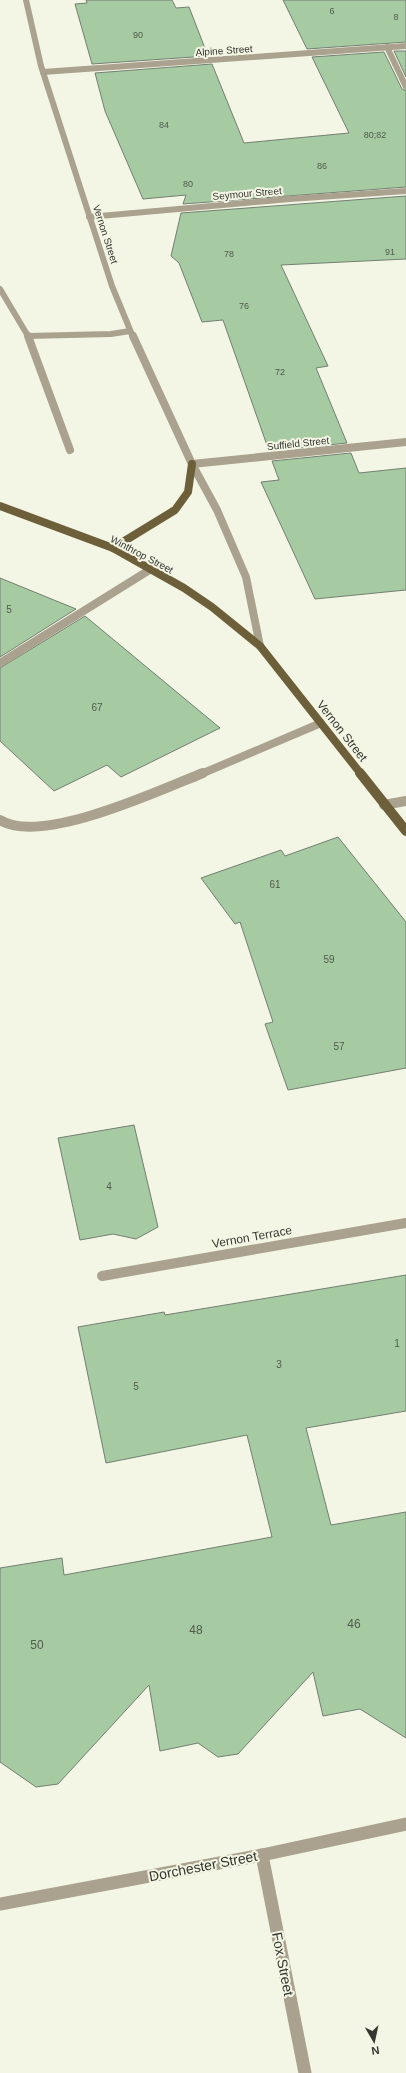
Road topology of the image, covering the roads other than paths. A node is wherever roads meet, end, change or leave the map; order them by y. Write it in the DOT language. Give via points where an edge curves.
graph roads {
  1 [pos="26,0"];
  2 [pos="406,46"];
  3 [pos="387,47"];
  4 [pos="43,72"];
  5 [pos="406,87"];
  6 [pos="406,191"];
  7 [pos="89,217"];
  8 [pos="0,289"];
  9 [pos="130,331"];
  10 [pos="28,336"];
  11 [pos="406,442"];
  12 [pos="70,450"];
  13 [pos="192,464"];
  14 [pos="0,506"];
  15 [pos="113,548"];
  16 [pos="151,569"];
  17 [pos="260,646"];
  18 [pos="0,663"];
  19 [pos="321,722"];
  20 [pos="406,801"];
  21 [pos="384,805"];
  22 [pos="3,824"];
  23 [pos="406,831"];
  24 [pos="406,1223"];
  25 [pos="102,1276"];
  26 [pos="406,1824"];
  27 [pos="262,1855"];
  28 [pos="0,1904"];
  29 [pos="305,2073"];
  1 -- 4 [label="street, Vernon Street"];
  2 -- 3 [label="street, Alpine Street"];
  3 -- 4 [label="street, Alpine Street"];
  3 -- 5 [label="street"];
  4 -- 7 [label="street, Vernon Street"];
  6 -- 7 [label="street, Seymour Street" via="290,198"];
  7 -- 9 [label="street, Vernon Street"];
  8 -- 10 [label="street"];
  9 -- 10 [label="street" via="110,334"];
  9 -- 13 [label="street, Vernon Street"];
  10 -- 12 [label="street"];
  11 -- 13 [label="street, Suffield Street"];
  13 -- 15 [label="main road" via="188,492 175,510"];
  13 -- 17 [label="street, Vernon Street" via="217,510 246,577"];
  14 -- 15 [label="main road, Winthrop Street"];
  15 -- 16 [label="main road, Winthrop Street"];
  16 -- 17 [label="main road, Winthrop Street" via="212,607"];
  16 -- 18 [label="street"];
  17 -- 19 [label="main road, Vernon Street"];
  19 -- 21 [label="main road, Vernon Street"];
  19 -- 22 [label="street" via="236,760 104,813 42,826"];
  20 -- 21 [label="street"];
  21 -- 23 [label="main road, Vernon Street"];
  24 -- 25 [label="street, Vernon Terrace"];
  26 -- 27 [label="street, Dorchester Street"];
  27 -- 28 [label="street, Dorchester Street"];
  27 -- 29 [label="street, Fox Street"];
}
